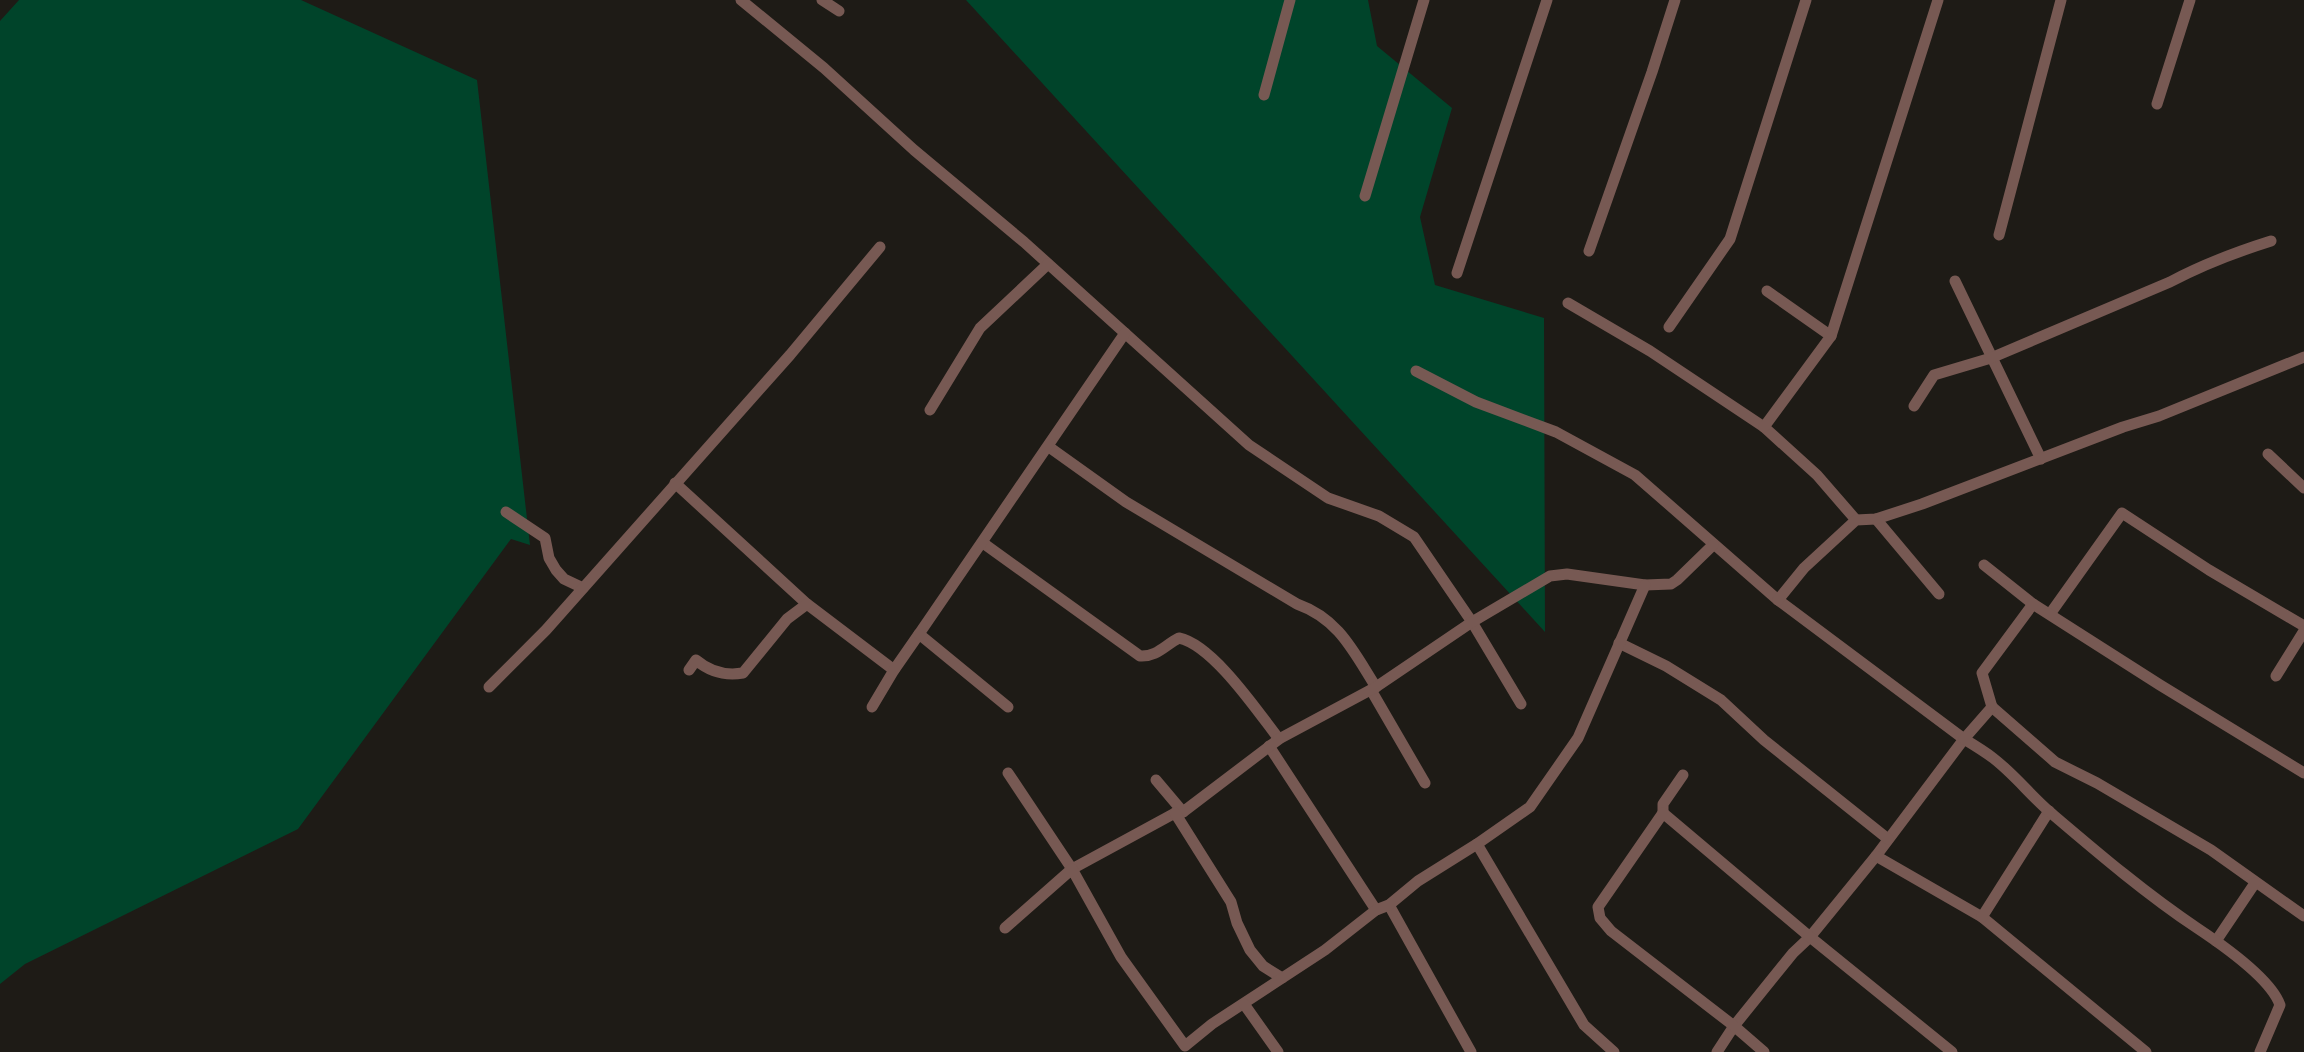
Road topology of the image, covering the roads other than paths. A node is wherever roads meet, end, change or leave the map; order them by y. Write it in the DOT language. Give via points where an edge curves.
graph roads {
  1 [pos="740,0"];
  2 [pos="822,0"];
  3 [pos="1290,0"];
  4 [pos="1424,0"];
  5 [pos="1547,0"];
  6 [pos="1675,0"];
  7 [pos="1806,0"];
  8 [pos="1938,0"];
  9 [pos="2061,0"];
  10 [pos="2190,0"];
  11 [pos="839,11"];
  12 [pos="1264,95"];
  13 [pos="2156,104"];
  14 [pos="1365,196"];
  15 [pos="2000,235"];
  16 [pos="2270,241"];
  17 [pos="880,247"];
  18 [pos="1589,251"];
  19 [pos="1048,264"];
  20 [pos="1458,273"];
  21 [pos="1956,281"];
  22 [pos="1767,291"];
  23 [pos="1568,303"];
  24 [pos="1669,327"];
  25 [pos="1125,334"];
  26 [pos="1830,336"];
  27 [pos="2304,357"];
  28 [pos="1991,358"];
  29 [pos="1416,371"];
  30 [pos="1914,406"];
  31 [pos="930,410"];
  32 [pos="1764,427"];
  33 [pos="1049,447"];
  34 [pos="2268,454"];
  35 [pos="2041,459"];
  36 [pos="675,483"];
  37 [pos="2304,488"];
  38 [pos="506,512"];
  39 [pos="1876,519"];
  40 [pos="1856,520"];
  41 [pos="983,543"];
  42 [pos="1713,545"];
  43 [pos="1984,566"];
  44 [pos="1645,585"];
  45 [pos="583,588"];
  46 [pos="1939,594"];
  47 [pos="1778,600"];
  48 [pos="807,604"];
  49 [pos="2033,604"];
  50 [pos="2050,614"];
  51 [pos="1472,622"];
  52 [pos="2304,626"];
  53 [pos="2304,631"];
  54 [pos="919,634"];
  55 [pos="1618,643"];
  56 [pos="690,670"];
  57 [pos="894,670"];
  58 [pos="2276,676"];
  59 [pos="489,687"];
  60 [pos="1374,688"];
  61 [pos="1520,704"];
  62 [pos="872,707"];
  63 [pos="1008,707"];
  64 [pos="1992,707"];
  65 [pos="1964,739"];
  66 [pos="1274,742"];
  67 [pos="1008,773"];
  68 [pos="2304,773"];
  69 [pos="1683,775"];
  70 [pos="1156,780"];
  71 [pos="1425,783"];
  72 [pos="1179,812"];
  73 [pos="2049,812"];
  74 [pos="1663,813"];
  75 [pos="1888,839"];
  76 [pos="1477,844"];
  77 [pos="1876,856"];
  78 [pos="1072,869"];
  79 [pos="2255,883"];
  80 [pos="1389,905"];
  81 [pos="1376,910"];
  82 [pos="2304,916"];
  83 [pos="1982,917"];
  84 [pos="1005,928"];
  85 [pos="1810,937"];
  86 [pos="2216,941"];
  87 [pos="1282,978"];
  88 [pos="1244,1004"];
  89 [pos="1734,1026"];
  90 [pos="1278,1052"];
  91 [pos="1471,1052"];
  92 [pos="1614,1052"];
  93 [pos="1717,1052"];
  94 [pos="1764,1052"];
  95 [pos="1952,1052"];
  96 [pos="2146,1052"];
  97 [pos="2260,1052"];
  1 -- 19 [label="street" via="824,68"];
  2 -- 11 [label="street"];
  3 -- 12 [label="street"];
  4 -- 14 [label="street"];
  5 -- 20 [label="street"];
  6 -- 18 [label="street"];
  7 -- 24 [label="street" via="1730,239"];
  8 -- 26 [label="street"];
  9 -- 15 [label="street"];
  10 -- 13 [label="street"];
  16 -- 28 [label="street" via="2193,269 2170,282"];
  17 -- 36 [label="street" via="790,355"];
  19 -- 25 [label="street"];
  19 -- 31 [label="street" via="980,328"];
  21 -- 28 [label="street"];
  22 -- 26 [label="street"];
  23 -- 32 [label="street" via="1650,351"];
  25 -- 33 [label="street"];
  25 -- 51 [label="street" via="1249,445 1328,498 1379,516 1414,536"];
  26 -- 32 [label="street"];
  27 -- 35 [label="street" via="2159,416"];
  28 -- 30 [label="street" via="1934,375"];
  28 -- 35 [label="street"];
  29 -- 42 [label="street" via="1476,402 1556,432 1635,475"];
  32 -- 40 [label="street" via="1817,476"];
  33 -- 41 [label="street"];
  33 -- 60 [label="street" via="1126,502 1297,604 1315,610 1337,628"];
  34 -- 37 [label="street"];
  35 -- 39 [label="street"];
  36 -- 45 [label="street"];
  36 -- 48 [label="street"];
  38 -- 45 [label="street" via="545,538 556,570 564,579"];
  39 -- 40 [label="street"];
  39 -- 46 [label="street"];
  40 -- 47 [label="street" via="1804,568"];
  41 -- 54 [label="street"];
  41 -- 66 [label="street" via="1140,656 1158,653 1179,638 1190,640 1231,677"];
  42 -- 44 [label="street" via="1678,580 1671,584"];
  42 -- 47 [label="street"];
  43 -- 49 [label="street"];
  44 -- 51 [label="street" via="1557,574"];
  44 -- 55 [label="street"];
  45 -- 59 [label="street"];
  47 -- 65 [label="street"];
  48 -- 56 [label="street" via="787,619 743,673 718,673 696,660"];
  48 -- 57 [label="street"];
  49 -- 50 [label="street"];
  49 -- 64 [label="street" via="1982,673"];
  50 -- 52 [label="street" via="2122,513 2209,570"];
  50 -- 68 [label="street"];
  51 -- 60 [label="street"];
  51 -- 61 [label="street"];
  53 -- 58 [label="street"];
  54 -- 57 [label="street"];
  54 -- 63 [label="street"];
  55 -- 75 [label="street" via="1666,666 1721,700 1764,740"];
  55 -- 76 [label="street" via="1578,738 1530,807"];
  57 -- 62 [label="street"];
  60 -- 66 [label="street"];
  60 -- 71 [label="street"];
  64 -- 65 [label="street"];
  64 -- 79 [label="street" via="2055,762 2211,850"];
  65 -- 73 [label="street" via="1993,758"];
  65 -- 75 [label="street"];
  66 -- 72 [label="street"];
  66 -- 81 [label="street"];
  67 -- 78 [label="street"];
  69 -- 74 [label="street" via="1662,804"];
  70 -- 72 [label="street"];
  72 -- 78 [label="street"];
  72 -- 87 [label="street" via="1231,902 1250,950 1263,966"];
  73 -- 83 [label="street"];
  73 -- 86 [label="street"];
  74 -- 85 [label="street"];
  74 -- 89 [label="street" via="1598,907 1600,918 1611,931"];
  75 -- 77 [label="street"];
  76 -- 80 [label="street" via="1418,881"];
  76 -- 92 [label="street" via="1584,1025"];
  77 -- 83 [label="street"];
  77 -- 85 [label="street"];
  78 -- 84 [label="street"];
  78 -- 88 [label="street" via="1122,957 1185,1046"];
  79 -- 82 [label="street"];
  79 -- 86 [label="street"];
  80 -- 81 [label="street"];
  80 -- 91 [label="street"];
  81 -- 87 [label="street" via="1326,950"];
  83 -- 96 [label="street"];
  85 -- 89 [label="street" via="1793,953"];
  85 -- 95 [label="street"];
  86 -- 97 [label="street" via="2276,995 2280,1005"];
  87 -- 88 [label="street"];
  88 -- 90 [label="street"];
  89 -- 93 [label="street"];
  89 -- 94 [label="street"];
}
